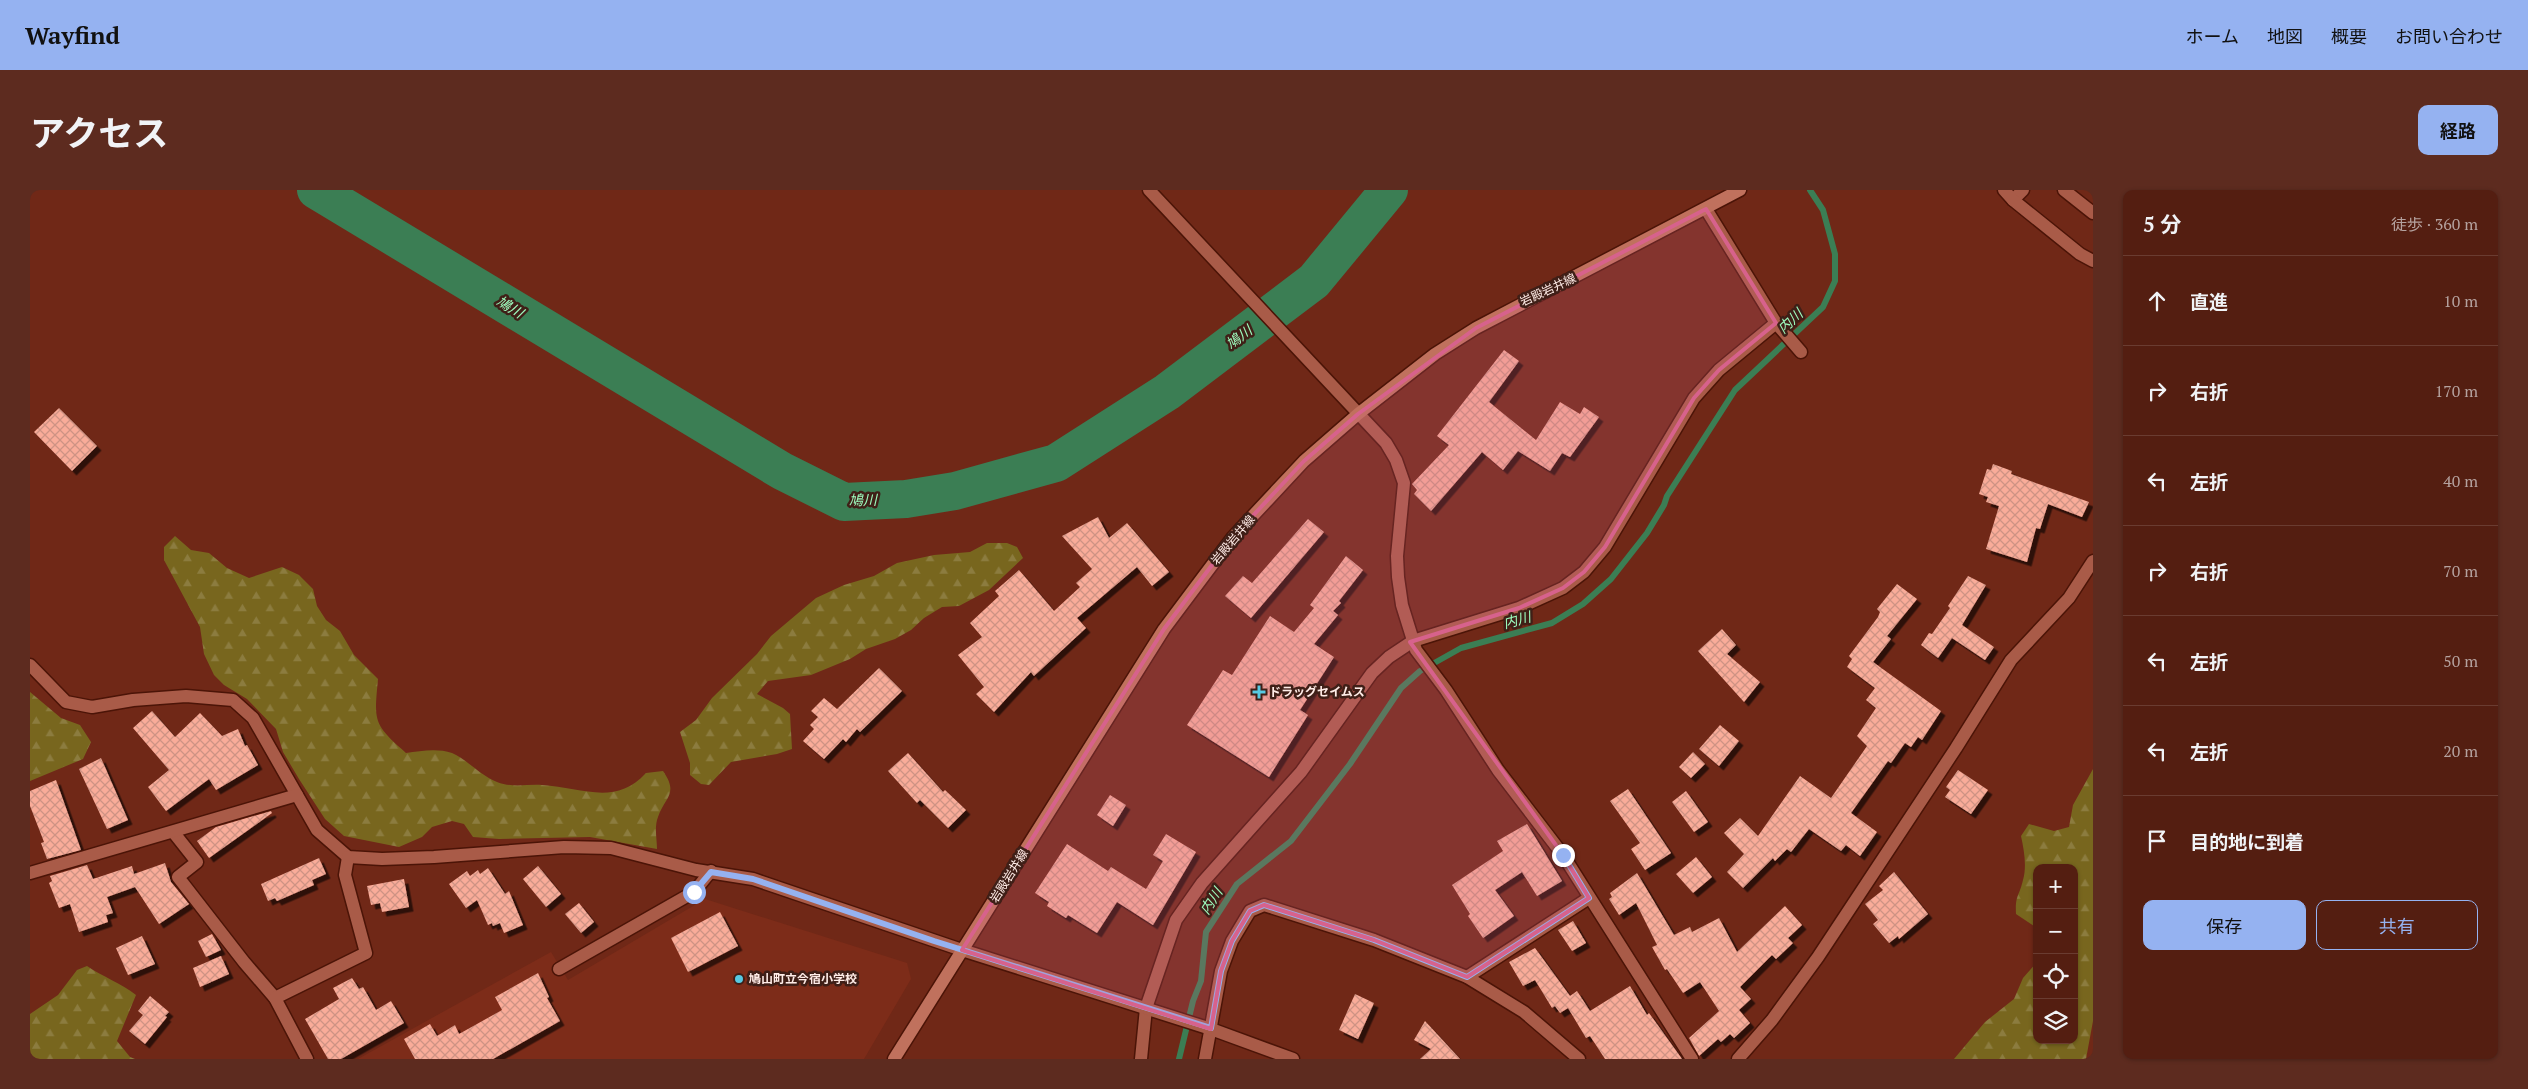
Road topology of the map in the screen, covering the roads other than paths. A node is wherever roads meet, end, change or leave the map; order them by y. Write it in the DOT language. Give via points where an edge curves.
graph roads {
  1 [pos="1149,190"];
  2 [pos="1740,190"];
  3 [pos="2004,190"];
  4 [pos="2023,190"];
  5 [pos="2064,190"];
  6 [pos="2013,200"];
  7 [pos="1706,209"];
  8 [pos="2093,213"];
  9 [pos="2093,261"];
  10 [pos="1776,324"];
  11 [pos="1801,352"];
  12 [pos="1358,414"];
  13 [pos="2093,561"];
  14 [pos="1414,646"];
  15 [pos="30,665"];
  16 [pos="297,795"];
  17 [pos="174,833"];
  18 [pos="348,858"];
  19 [pos="711,872"];
  20 [pos="30,874"];
  21 [pos="1589,898"];
  22 [pos="962,950"];
  23 [pos="559,969"];
  24 [pos="1467,977"];
  25 [pos="275,998"];
  26 [pos="1146,1008"];
  27 [pos="1211,1028"];
  28 [pos="307,1059"];
  29 [pos="894,1059"];
  30 [pos="1141,1059"];
  31 [pos="1205,1059"];
  32 [pos="1293,1059"];
  33 [pos="1579,1059"];
  34 [pos="1692,1059"];
  35 [pos="1738,1059"];
  1 -- 12 [label="street"];
  2 -- 7 [label="main road, 岩殿岩井線"];
  3 -- 6 [label="street"];
  4 -- 6 [label="street"];
  5 -- 8 [label="street"];
  6 -- 9 [label="street"];
  7 -- 10 [label="street"];
  7 -- 12 [label="main road, 岩殿岩井線" via="1476,328 1435,354"];
  10 -- 11 [label="street"];
  10 -- 14 [label="street" via="1719,370 1694,398 1605,547 1584,572 1563,588 1519,608"];
  12 -- 14 [label="street" via="1386,444 1404,483 1398,577"];
  12 -- 22 [label="main road, 岩殿岩井線" via="1304,461 1233,537 1164,629"];
  13 -- 35 [label="street" via="2069,598 2011,660 1818,957 1772,1020"];
  14 -- 21 [label="street" via="1498,770 1563,855"];
  14 -- 26 [label="street" via="1389,657 1372,673 1302,772 1202,883 1176,920"];
  15 -- 16 [label="street" via="66,702 92,707 186,696 233,700 253,718"];
  16 -- 17 [label="street"];
  16 -- 18 [label="street" via="317,830"];
  17 -- 20 [label="street"];
  17 -- 25 [label="street" via="197,862 178,878"];
  18 -- 19 [label="street" via="382,859 564,847 611,848"];
  18 -- 25 [label="street" via="345,876 366,953"];
  19 -- 22 [label="street" via="753,879"];
  19 -- 23 [label="street" via="694,892"];
  21 -- 24 [label="street"];
  21 -- 34 [label="street"];
  22 -- 26 [label="street"];
  22 -- 29 [label="main road, 岩殿岩井線"];
  24 -- 27 [label="street" via="1374,940 1264,905 1250,911 1232,941 1221,971"];
  24 -- 33 [label="street" via="1524,1012"];
  25 -- 28 [label="street"];
  26 -- 27 [label="street"];
  26 -- 30 [label="street"];
  27 -- 31 [label="street"];
  27 -- 32 [label="street"];
}
